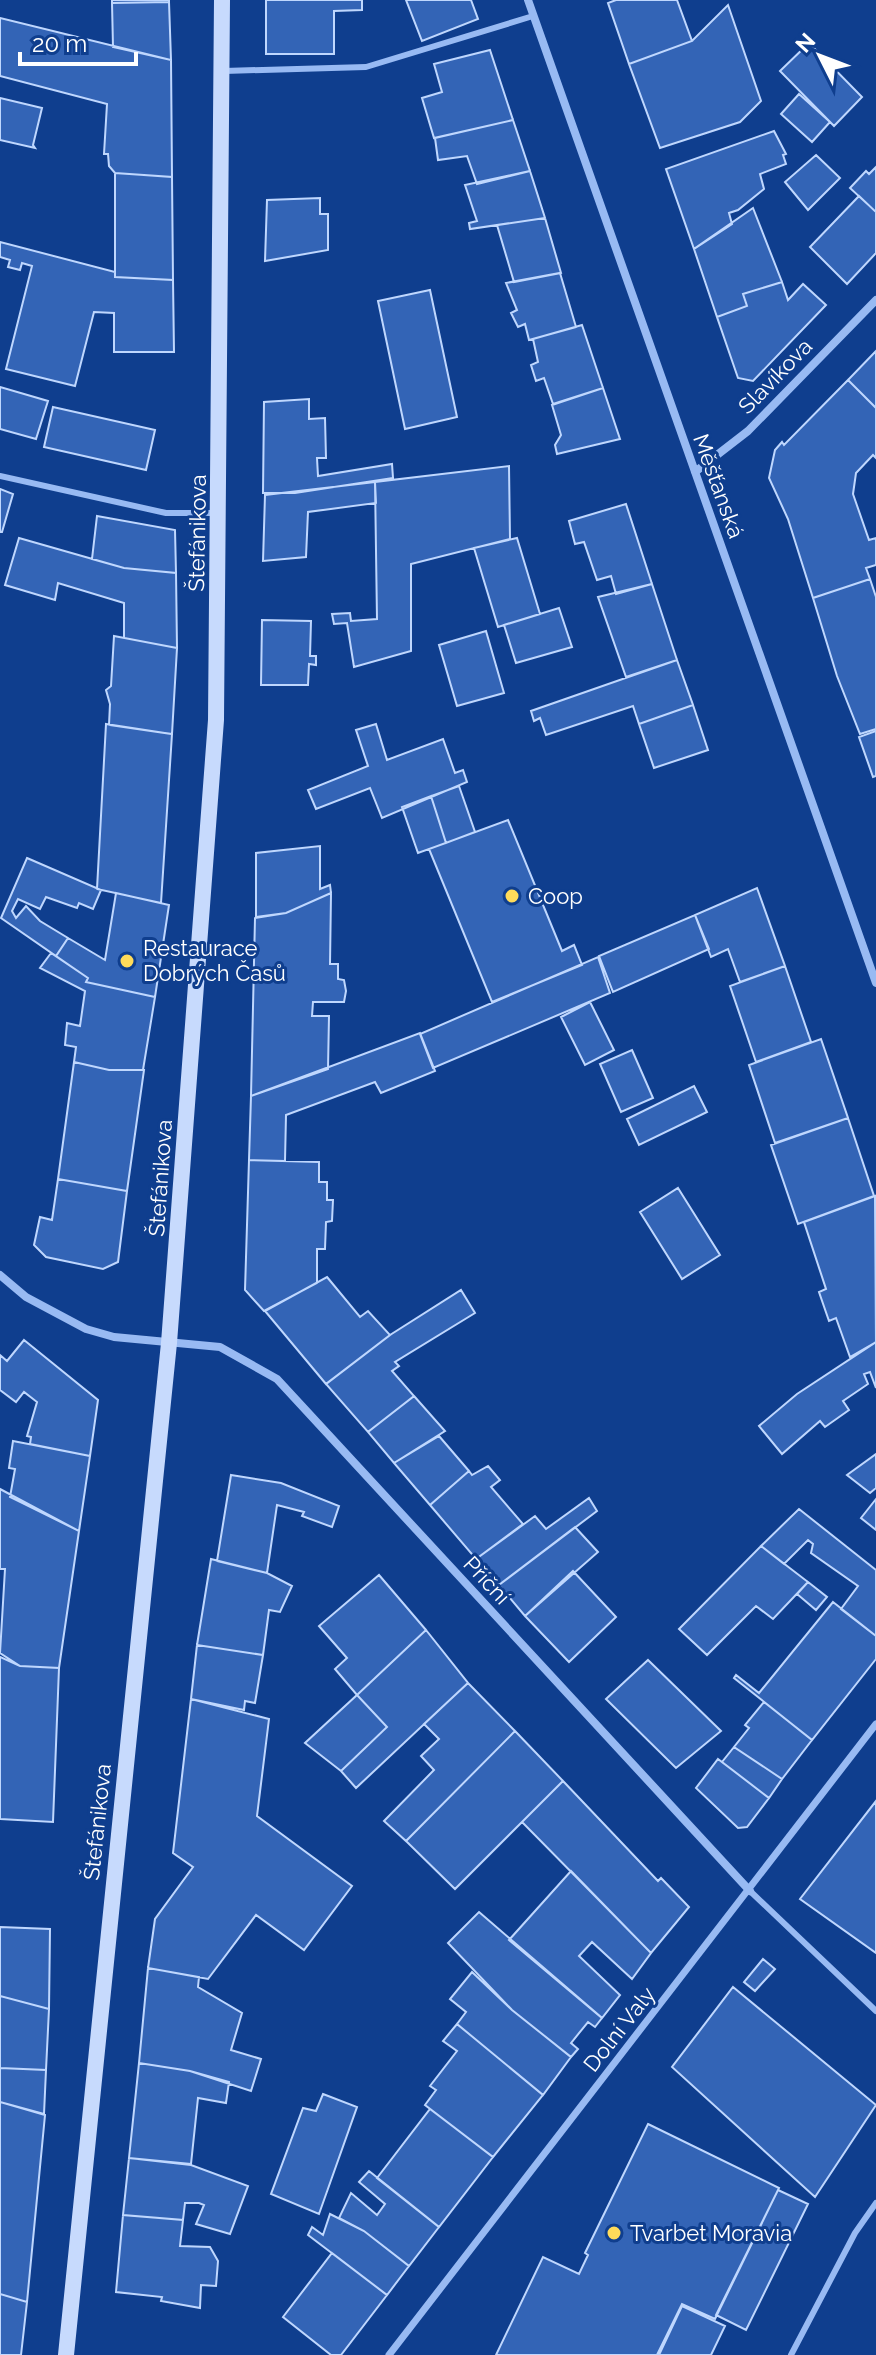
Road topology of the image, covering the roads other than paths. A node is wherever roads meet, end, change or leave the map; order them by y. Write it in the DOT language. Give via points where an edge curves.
graph roads {
  1 [pos="222,0"];
  2 [pos="528,0"];
  3 [pos="533,16"];
  4 [pos="224,71"];
  5 [pos="876,300"];
  6 [pos="695,472"];
  7 [pos="0,476"];
  8 [pos="219,513"];
  9 [pos="876,983"];
  10 [pos="0,1275"];
  11 [pos="169,1343"];
  12 [pos="876,1724"];
  13 [pos="750,1891"];
  14 [pos="876,2011"];
  15 [pos="876,2203"];
  16 [pos="66,2355"];
  17 [pos="389,2355"];
  18 [pos="791,2355"];
  1 -- 4 [label="main road, Štefánikova"];
  2 -- 3 [label="street, Měšťanská"];
  3 -- 4 [label="lane" via="366,67"];
  3 -- 6 [label="street, Měšťanská"];
  4 -- 8 [label="main road, Štefánikova"];
  5 -- 6 [label="street, Slavíkova" via="748,431"];
  6 -- 9 [label="street, Měšťanská"];
  7 -- 8 [label="lane" via="166,513"];
  8 -- 11 [label="main road, Štefánikova" via="216,720"];
  10 -- 11 [label="street, Příční" via="26,1297 86,1329"];
  11 -- 13 [label="street, Příční" via="220,1347 277,1379"];
  11 -- 16 [label="main road, Štefánikova"];
  12 -- 13 [label="street, Dolní Valy"];
  13 -- 14 [label="lane"];
  13 -- 17 [label="street, Dolní Valy"];
  15 -- 18 [label="lane"];
}
